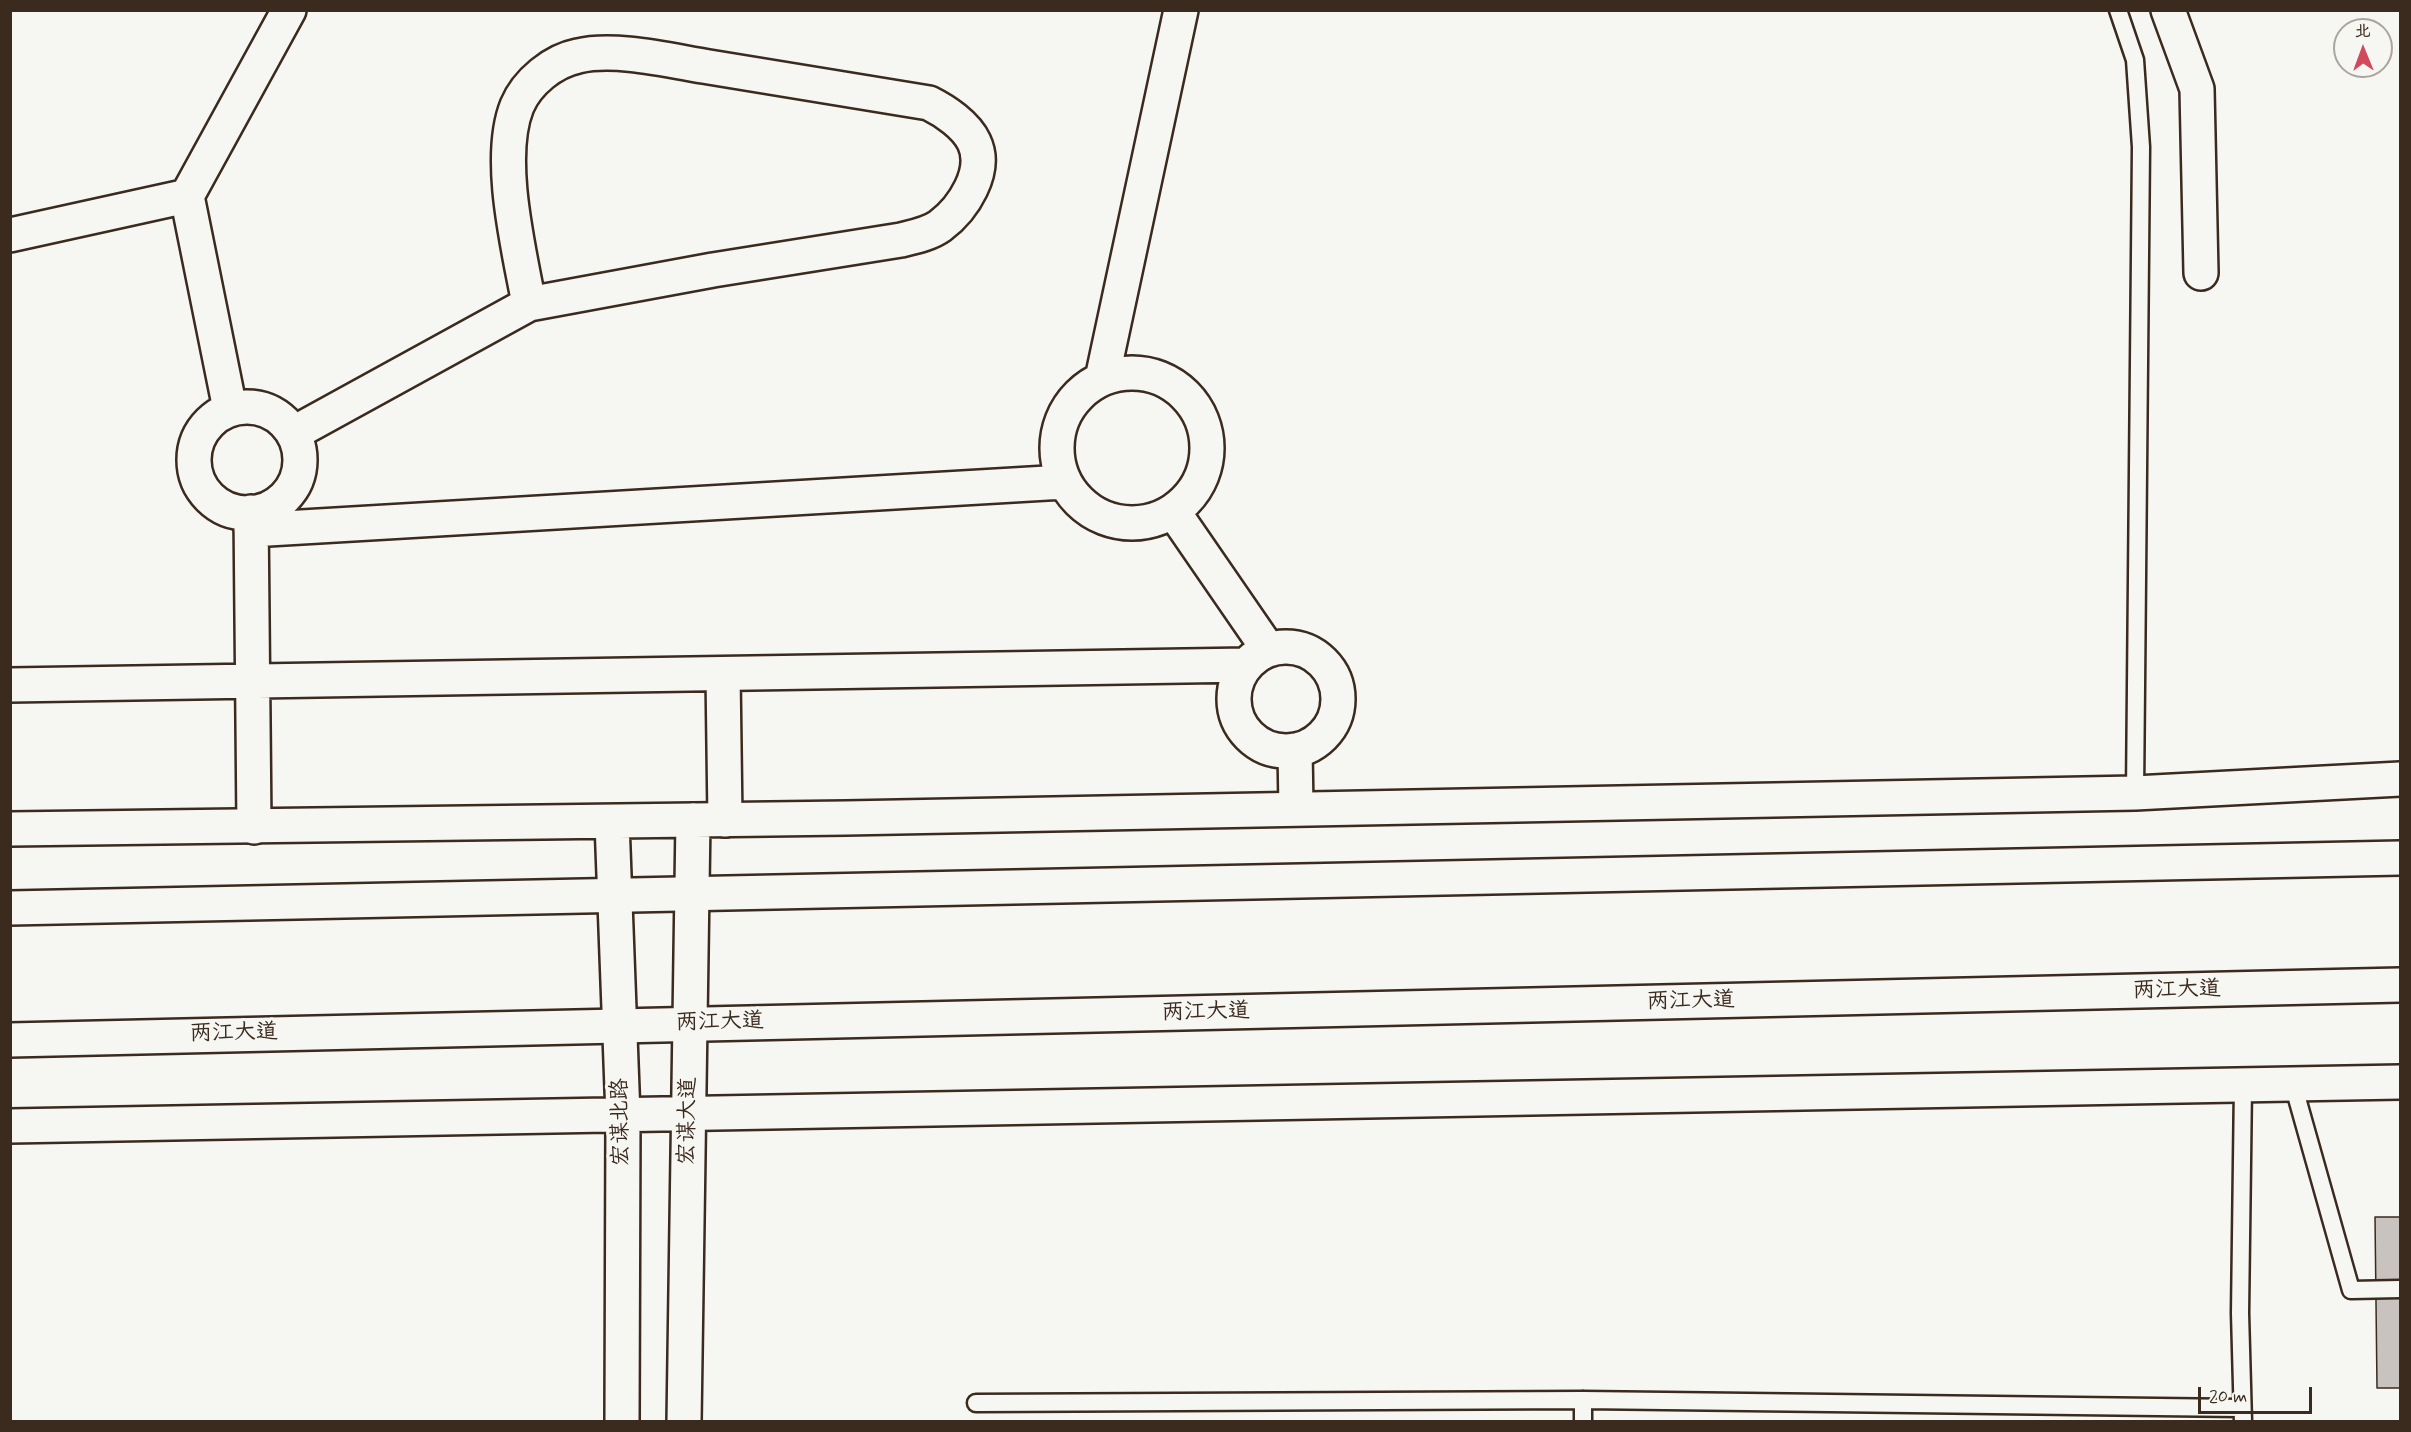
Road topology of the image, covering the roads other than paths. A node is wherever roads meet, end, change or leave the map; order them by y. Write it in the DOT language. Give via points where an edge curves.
graph roads {
  1 [pos="289,10"];
  2 [pos="1180,10"];
  3 [pos="2118,10"];
  4 [pos="2168,10"];
  5 [pos="187,196"];
  6 [pos="10,235"];
  7 [pos="2201,273"];
  8 [pos="529,304"];
  9 [pos="1102,379"];
  10 [pos="230,409"];
  11 [pos="294,433"];
  12 [pos="1064,482"];
  13 [pos="1173,512"];
  14 [pos="251,521"];
  15 [pos="1257,657"];
  16 [pos="723,674"];
  17 [pos="252,681"];
  18 [pos="10,685"];
  19 [pos="1295,750"];
  20 [pos="2400,779"];
  21 [pos="2135,793"];
  22 [pos="1296,808"];
  23 [pos="709,820"];
  24 [pos="612,822"];
  25 [pos="254,827"];
  26 [pos="10,829"];
  27 [pos="2400,858"];
  28 [pos="692,894"];
  29 [pos="615,895"];
  30 [pos="10,908"];
  31 [pos="2400,985"];
  32 [pos="690,1023"];
  33 [pos="619,1025"];
  34 [pos="10,1040"];
  35 [pos="2400,1082"];
  36 [pos="2293,1084"];
  37 [pos="2243,1085"];
  38 [pos="689,1115"];
  39 [pos="623,1116"];
  40 [pos="10,1126"];
  41 [pos="2400,1289"];
  42 [pos="1583,1400"];
  43 [pos="976,1403"];
  44 [pos="2242,1415"];
  45 [pos="622,1422"];
  46 [pos="684,1422"];
  47 [pos="1583,1422"];
  1 -- 5 [label="main road"];
  2 -- 9 [label="main road"];
  3 -- 21 [label="lane" via="2135,60 2141,147"];
  4 -- 7 [label="main road" via="2197,89"];
  5 -- 6 [label="main road"];
  5 -- 10 [label="main road"];
  8 -- 8 [label="main road" via="515,231 512,124 525,92 549,68 566,59 590,54 653,58 929,103 955,120 974,141 977,166 971,188 960,207 939,227 922,234"];
  8 -- 11 [label="main road"];
  9 -- 12 [label="main road" via="1081,393 1066,411 1057,451"];
  9 -- 13 [label="main road" via="1126,374 1158,378 1191,401 1203,423 1208,447 1203,472 1192,495"];
  10 -- 11 [label="main road" via="249,406 267,410"];
  10 -- 14 [label="main road" via="202,431 194,467 200,485 211,498"];
  11 -- 14 [label="main road" via="300,449 296,482 287,496"];
  12 -- 13 [label="main road" via="1080,502 1100,517 1124,523 1150,521"];
  12 -- 14 [label="main road"];
  13 -- 15 [label="main road"];
  14 -- 17 [label="main road"];
  15 -- 16 [label="main road"];
  15 -- 19 [label="main road" via="1235,687 1238,721 1262,745 1278,751"];
  15 -- 19 [label="main road" via="1286,646 1310,653 1330,670 1338,686 1335,720 1318,740"];
  16 -- 17 [label="main road"];
  16 -- 23 [label="main road, 宏谋大道"];
  17 -- 18 [label="main road"];
  17 -- 25 [label="main road"];
  19 -- 22 [label="main road"];
  20 -- 21 [label="main road"];
  21 -- 22 [label="main road"];
  22 -- 23 [label="main road"];
  23 -- 24 [label="main road"];
  23 -- 28 [label="main road, 宏谋大道"];
  24 -- 25 [label="main road"];
  24 -- 29 [label="main road, 宏谋北路"];
  25 -- 26 [label="main road"];
  27 -- 28 [label="main road"];
  28 -- 29 [label="main road"];
  28 -- 32 [label="main road, 宏谋大道"];
  29 -- 30 [label="main road"];
  29 -- 33 [label="main road, 宏谋北路"];
  31 -- 32 [label="main road, 两江大道"];
  32 -- 33 [label="main road, 两江大道"];
  32 -- 38 [label="main road, 宏谋大道"];
  33 -- 34 [label="main road, 两江大道"];
  33 -- 39 [label="main road, 宏谋北路"];
  35 -- 36 [label="main road"];
  36 -- 37 [label="main road"];
  36 -- 41 [label="lane" via="2351,1290"];
  37 -- 38 [label="main road"];
  37 -- 44 [label="lane"];
  38 -- 39 [label="main road"];
  38 -- 46 [label="main road, 宏谋大道"];
  39 -- 40 [label="main road"];
  39 -- 45 [label="main road, 宏谋北路"];
  42 -- 43 [label="lane"];
  42 -- 44 [label="lane"];
  42 -- 47 [label="lane"];
}
